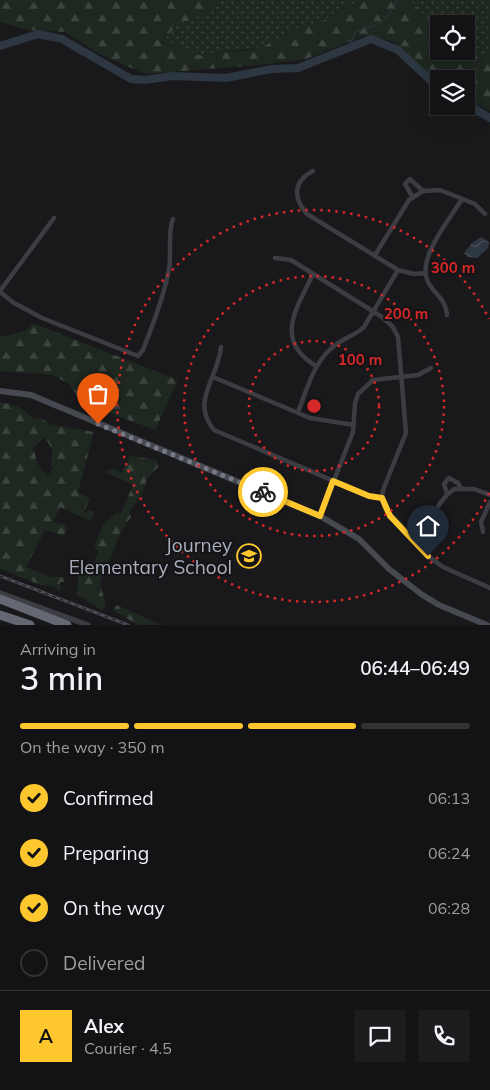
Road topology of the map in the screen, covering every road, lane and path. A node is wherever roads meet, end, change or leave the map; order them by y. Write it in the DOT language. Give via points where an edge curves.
graph roads {
  1 [pos="314,171"];
  2 [pos="423,191"];
  3 [pos="412,196"];
  4 [pos="462,199"];
  5 [pos="485,214"];
  6 [pos="54,218"];
  7 [pos="173,219"];
  8 [pos="374,255"];
  9 [pos="276,258"];
  10 [pos="398,270"];
  11 [pos="425,273"];
  12 [pos="312,274"];
  13 [pos="0,291"];
  14 [pos="374,311"];
  15 [pos="447,315"];
  16 [pos="221,346"];
  17 [pos="316,366"];
  18 [pos="430,368"];
  19 [pos="401,377"];
  20 [pos="213,378"];
  21 [pos="0,391"];
  22 [pos="298,412"];
  23 [pos="354,425"];
  24 [pos="333,481"];
  25 [pos="461,488"];
  26 [pos="447,494"];
  27 [pos="490,495"];
  28 [pos="382,498"];
  29 [pos="490,502"];
  30 [pos="320,516"];
  31 [pos="483,532"];
  32 [pos="414,542"];
  33 [pos="490,588"];
  34 [pos="0,593"];
  35 [pos="0,599"];
  36 [pos="0,616"];
  37 [pos="30,625"];
  38 [pos="68,625"];
  39 [pos="88,625"];
  40 [pos="487,625"];
  1 -- 8 [label="street" via="301,177 298,183 300,206 306,214"];
  2 -- 3 [label="street"];
  2 -- 3 [label="street" via="410,179 405,184"];
  2 -- 4 [label="street" via="440,190"];
  3 -- 8 [label="street"];
  4 -- 5 [label="street" via="475,204"];
  4 -- 11 [label="street" via="427,257"];
  6 -- 13 [label="street"];
  7 -- 13 [label="street" via="168,274 141,354 134,355 42,318 14,303"];
  8 -- 10 [label="street"];
  9 -- 12 [label="street" via="291,260"];
  10 -- 11 [label="street"];
  10 -- 14 [label="street"];
  11 -- 15 [label="street" via="431,286 444,300"];
  12 -- 14 [label="street"];
  12 -- 17 [label="street" via="294,315 291,334 298,352"];
  14 -- 17 [label="street" via="359,332 338,343"];
  14 -- 19 [label="street" via="393,327 398,337"];
  16 -- 20 [label="street"];
  17 -- 22 [label="street"];
  18 -- 19 [label="street" via="418,375"];
  19 -- 23 [label="street" via="373,380 365,386 355,403"];
  19 -- 28 [label="street" via="406,433"];
  20 -- 22 [label="street"];
  20 -- 24 [label="street" via="203,402 208,422 214,430"];
  21 -- 30 [label="main road" via="31,395"];
  22 -- 23 [label="street" via="324,422"];
  23 -- 24 [label="street"];
  24 -- 28 [label="street"];
  24 -- 30 [label="street"];
  25 -- 26 [label="street" via="454,488"];
  25 -- 26 [label="street" via="449,478 444,484"];
  25 -- 27 [label="street"];
  26 -- 32 [label="street" via="428,528"];
  28 -- 32 [label="street" via="390,516"];
  29 -- 31 [label="street" via="481,522"];
  30 -- 40 [label="main road" via="359,539 388,569 421,594 438,605"];
  32 -- 33 [label="street" via="443,568"];
  34 -- 39 [label="street"];
  35 -- 38 [label="highway"];
  36 -- 37 [label="highway"];
}
